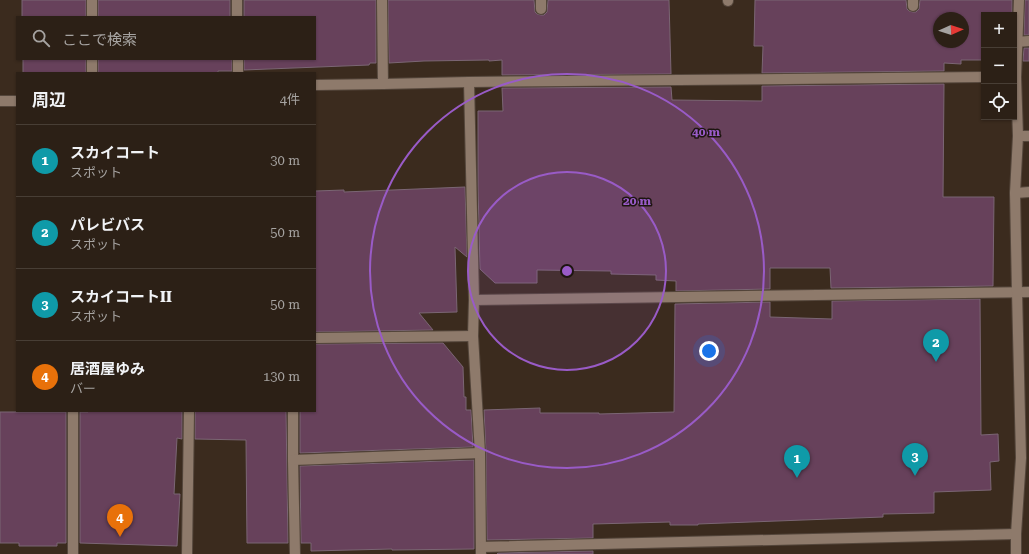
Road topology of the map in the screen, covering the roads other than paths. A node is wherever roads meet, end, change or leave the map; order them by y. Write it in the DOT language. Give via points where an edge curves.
graph roads {
  1 [pos="92,0"];
  2 [pos="237,0"];
  3 [pos="382,0"];
  4 [pos="1019,0"];
  5 [pos="92,16"];
  6 [pos="237,16"];
  7 [pos="1029,41"];
  8 [pos="1017,42"];
  9 [pos="92,60"];
  10 [pos="238,60"];
  11 [pos="92,72"];
  12 [pos="238,72"];
  13 [pos="981,77"];
  14 [pos="469,82"];
  15 [pos="383,84"];
  16 [pos="1015,84"];
  17 [pos="316,85"];
  18 [pos="16,100"];
  19 [pos="0,101"];
  20 [pos="1018,136"];
  21 [pos="1029,136"];
  22 [pos="1029,192"];
  23 [pos="1015,193"];
  24 [pos="1017,292"];
  25 [pos="1029,292"];
  26 [pos="474,300"];
  27 [pos="473,336"];
  28 [pos="316,338"];
  29 [pos="73,412"];
  30 [pos="189,412"];
  31 [pos="293,412"];
  32 [pos="480,453"];
  33 [pos="1025,458"];
  34 [pos="293,460"];
  35 [pos="1016,534"];
  36 [pos="481,551"];
  37 [pos="72,554"];
  38 [pos="187,554"];
  39 [pos="295,554"];
  40 [pos="1016,554"];
  1 -- 5 [label="street"];
  2 -- 6 [label="street"];
  3 -- 15 [label="street"];
  4 -- 8 [label="street"];
  7 -- 8 [label="street"];
  9 -- 11 [label="street"];
  10 -- 12 [label="street"];
  13 -- 14 [label="street"];
  14 -- 15 [label="street"];
  14 -- 26 [label="street"];
  15 -- 17 [label="street"];
  16 -- 20 [label="street"];
  18 -- 19 [label="street"];
  20 -- 21 [label="street"];
  20 -- 23 [label="street"];
  22 -- 23 [label="street"];
  23 -- 24 [label="street"];
  24 -- 25 [label="street"];
  24 -- 26 [label="street"];
  24 -- 33 [label="street"];
  26 -- 27 [label="street"];
  27 -- 28 [label="street"];
  27 -- 32 [label="street"];
  29 -- 37 [label="street"];
  30 -- 38 [label="street"];
  31 -- 34 [label="street"];
  32 -- 34 [label="street"];
  32 -- 36 [label="street"];
  33 -- 35 [label="street"];
  34 -- 39 [label="street"];
  35 -- 36 [label="street"];
  35 -- 40 [label="street"];
}
